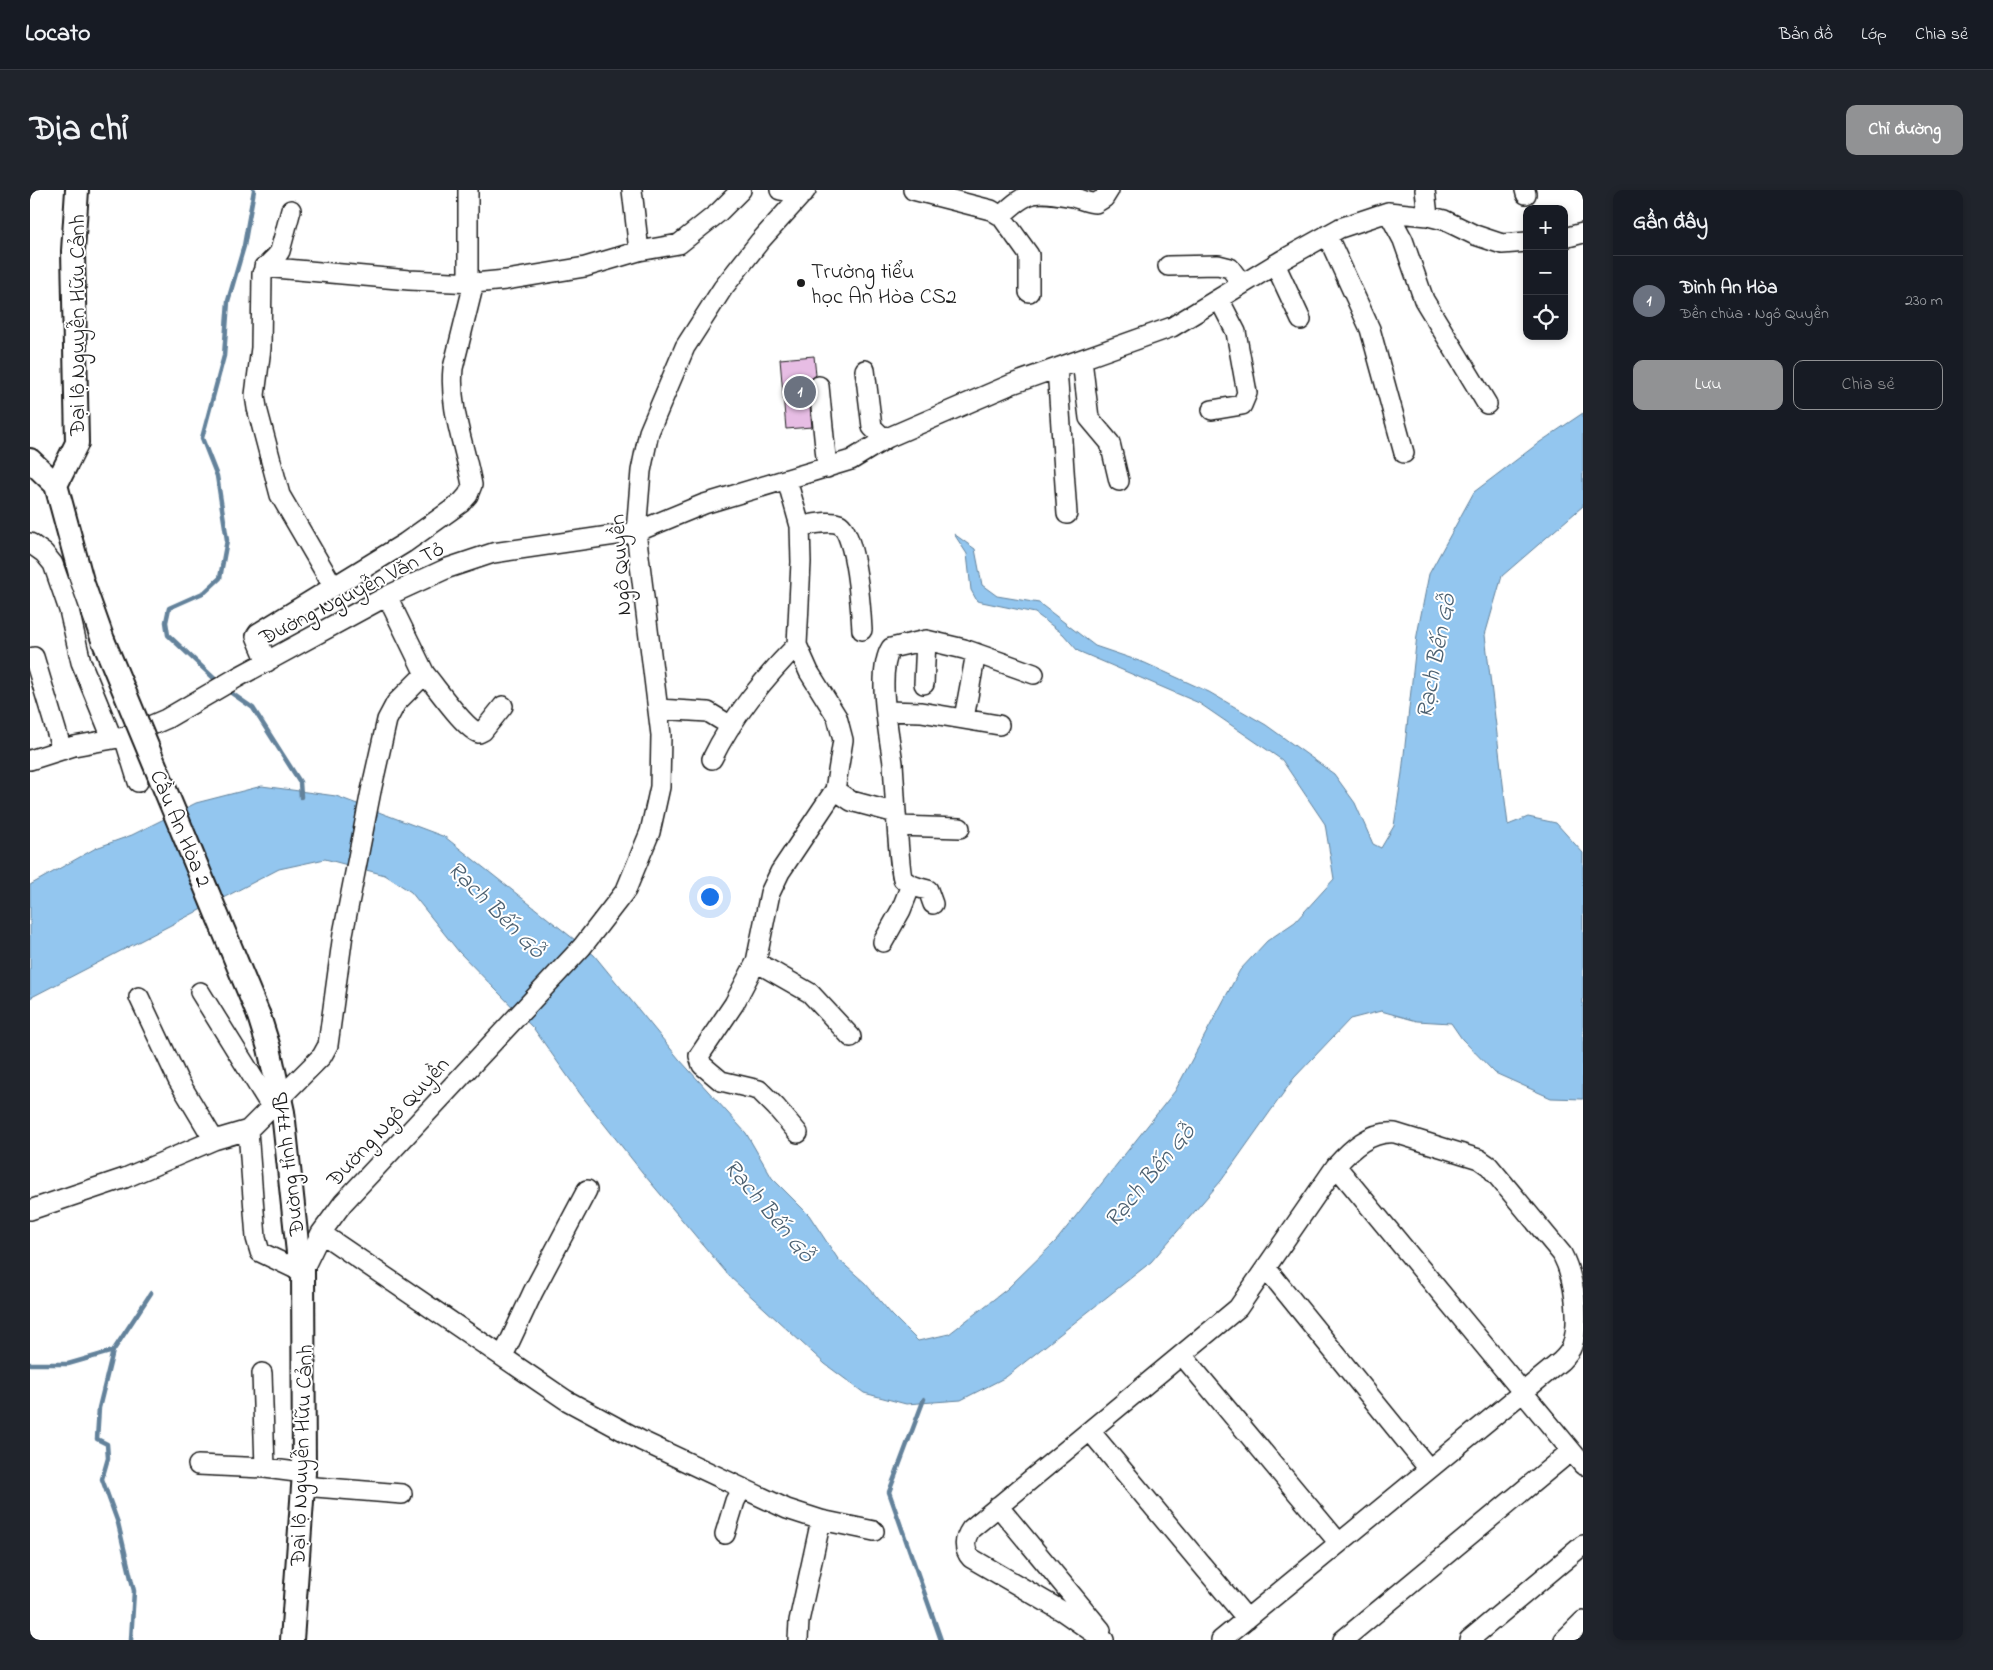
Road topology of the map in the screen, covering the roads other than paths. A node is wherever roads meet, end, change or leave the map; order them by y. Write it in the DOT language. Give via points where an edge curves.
graph roads {
  1 [pos="77,190"];
  2 [pos="468,190"];
  3 [pos="632,190"];
  4 [pos="741,190"];
  5 [pos="780,190"];
  6 [pos="912,190"];
  7 [pos="1109,190"];
  8 [pos="1425,190"];
  9 [pos="805,192"];
  10 [pos="291,210"];
  11 [pos="1388,212"];
  12 [pos="1001,216"];
  13 [pos="1428,216"];
  14 [pos="1583,233"];
  15 [pos="1327,235"];
  16 [pos="1568,237"];
  17 [pos="1523,242"];
  18 [pos="639,251"];
  19 [pos="1275,264"];
  20 [pos="1168,266"];
  21 [pos="264,267"];
  22 [pos="471,283"];
  23 [pos="1242,284"];
  24 [pos="1029,292"];
  25 [pos="1219,299"];
  26 [pos="1301,320"];
  27 [pos="1082,360"];
  28 [pos="1057,368"];
  29 [pos="865,370"];
  30 [pos="819,386"];
  31 [pos="1488,404"];
  32 [pos="1212,410"];
  33 [pos="887,438"];
  34 [pos="1404,452"];
  35 [pos="30,460"];
  36 [pos="826,468"];
  37 [pos="788,480"];
  38 [pos="1119,481"];
  39 [pos="56,485"];
  40 [pos="1067,514"];
  41 [pos="800,526"];
  42 [pos="636,532"];
  43 [pos="30,543"];
  44 [pos="333,586"];
  45 [pos="386,596"];
  46 [pos="862,630"];
  47 [pos="926,640"];
  48 [pos="797,645"];
  49 [pos="976,653"];
  50 [pos="34,657"];
  51 [pos="267,662"];
  52 [pos="425,674"];
  53 [pos="1034,674"];
  54 [pos="924,684"];
  55 [pos="504,706"];
  56 [pos="658,708"];
  57 [pos="887,711"];
  58 [pos="964,718"];
  59 [pos="999,725"];
  60 [pos="732,726"];
  61 [pos="118,738"];
  62 [pos="62,750"];
  63 [pos="712,759"];
  64 [pos="30,760"];
  65 [pos="138,782"];
  66 [pos="835,790"];
  67 [pos="897,820"];
  68 [pos="960,828"];
  69 [pos="911,885"];
  70 [pos="626,890"];
  71 [pos="933,904"];
  72 [pos="883,942"];
  73 [pos="756,962"];
  74 [pos="200,992"];
  75 [pos="139,997"];
  76 [pos="259,1016"];
  77 [pos="851,1037"];
  78 [pos="276,1103"];
  79 [pos="248,1130"];
  80 [pos="798,1133"];
  81 [pos="214,1140"];
  82 [pos="1336,1166"];
  83 [pos="587,1190"];
  84 [pos="30,1210"];
  85 [pos="321,1233"];
  86 [pos="1266,1268"];
  87 [pos="302,1270"];
  88 [pos="1182,1355"];
  89 [pos="503,1356"];
  90 [pos="262,1373"];
  91 [pos="1523,1392"];
  92 [pos="1090,1431"];
  93 [pos="1577,1458"];
  94 [pos="198,1465"];
  95 [pos="265,1468"];
  96 [pos="1429,1469"];
  97 [pos="304,1479"];
  98 [pos="742,1488"];
  99 [pos="402,1494"];
  100 [pos="998,1506"];
  101 [pos="821,1520"];
  102 [pos="874,1531"];
  103 [pos="725,1534"];
  104 [pos="1338,1544"];
  105 [pos="1583,1545"];
  106 [pos="1247,1619"];
  107 [pos="1583,1622"];
  108 [pos="292,1640"];
  109 [pos="798,1640"];
  110 [pos="1104,1640"];
  111 [pos="1109,1640"];
  112 [pos="1221,1640"];
  113 [pos="1343,1640"];
  114 [pos="1469,1640"];
  115 [pos="1564,1640"];
  1 -- 39 [label="main road, Đại lộ Nguyễn Hữu Cảnh" via="73,251 77,443"];
  2 -- 22 [label="street"];
  3 -- 18 [label="street"];
  4 -- 18 [label="street" via="679,244"];
  5 -- 9 [label="street"];
  6 -- 12 [label="street" via="991,210"];
  7 -- 12 [label="street" via="1104,198 1090,203 1038,190 1026,193"];
  8 -- 13 [label="street"];
  9 -- 42 [label="street, Ngô Quyền" via="723,288 685,347 649,432 640,471"];
  10 -- 21 [label="street" via="280,251"];
  11 -- 13 [label="street"];
  11 -- 15 [label="street, Đường Nguyễn Văn Tỏ"];
  11 -- 31 [label="street" via="1406,248 1424,300"];
  12 -- 24 [label="street" via="1029,255"];
  13 -- 17 [label="street" via="1502,244"];
  14 -- 16 [label="street"];
  15 -- 19 [label="street, Đường Nguyễn Văn Tỏ"];
  15 -- 34 [label="street" via="1370,329"];
  18 -- 22 [label="street" via="585,267"];
  19 -- 23 [label="street, Đường Nguyễn Văn Tỏ"];
  19 -- 26 [label="street"];
  20 -- 23 [label="street" via="1218,265 1230,268"];
  21 -- 22 [label="street"];
  21 -- 44 [label="street" via="261,348 255,382 257,408 280,495"];
  22 -- 44 [label="street" via="452,383 453,402 472,485 468,495 461,504 405,544"];
  23 -- 25 [label="street, Đường Nguyễn Văn Tỏ"];
  25 -- 27 [label="street, Đường Nguyễn Văn Tỏ" via="1172,327"];
  25 -- 32 [label="street" via="1236,332 1247,393 1242,405"];
  27 -- 28 [label="street, Đường Nguyễn Văn Tỏ"];
  27 -- 38 [label="street" via="1089,418 1110,443"];
  28 -- 33 [label="street, Đường Nguyễn Văn Tỏ"];
  28 -- 40 [label="street"];
  29 -- 33 [label="street" via="872,427"];
  30 -- 36 [label="street"];
  33 -- 36 [label="street, Đường Nguyễn Văn Tỏ" via="851,460"];
  35 -- 39 [label="main road"];
  36 -- 37 [label="street, Đường Nguyễn Văn Tỏ"];
  37 -- 41 [label="street"];
  37 -- 42 [label="street, Đường Nguyễn Văn Tỏ" via="704,504"];
  39 -- 76 [label="main road, Cầu An Hòa 2, bridge" via="82,581 104,640"];
  41 -- 46 [label="street" via="838,523 844,527 858,576"];
  41 -- 48 [label="street"];
  42 -- 45 [label="street, Đường Nguyễn Văn Tỏ" via="479,557"];
  42 -- 56 [label="street, Ngô Quyền"];
  43 -- 61 [label="street" via="53,564 69,610 81,662"];
  44 -- 51 [label="street" via="258,633 257,642"];
  45 -- 51 [label="street, Đường Nguyễn Văn Tỏ"];
  45 -- 52 [label="street"];
  47 -- 49 [label="street"];
  47 -- 54 [label="street"];
  47 -- 57 [label="street" via="891,648 886,657 884,690"];
  48 -- 60 [label="street" via="770,672"];
  48 -- 66 [label="street" via="840,726 843,740"];
  49 -- 53 [label="street"];
  49 -- 58 [label="street"];
  50 -- 62 [label="street"];
  51 -- 61 [label="street, Đường Nguyễn Văn Tỏ" via="166,720"];
  52 -- 55 [label="street" via="474,732 483,731"];
  52 -- 78 [label="street" via="396,703 387,720 343,934 328,1045 322,1056"];
  56 -- 60 [label="street" via="708,712"];
  56 -- 70 [label="street, Ngô Quyền" via="660,787 650,832"];
  57 -- 58 [label="street"];
  57 -- 67 [label="street"];
  58 -- 59 [label="street"];
  60 -- 63 [label="street"];
  61 -- 62 [label="street"];
  61 -- 65 [label="street"];
  62 -- 64 [label="street"];
  66 -- 67 [label="street" via="851,801"];
  66 -- 73 [label="street" via="776,879 770,893"];
  67 -- 68 [label="street"];
  67 -- 69 [label="street" via="901,875"];
  69 -- 71 [label="street" via="928,890"];
  69 -- 72 [label="street" via="902,910"];
  70 -- 85 [label="street, Đường Ngô Quyền" via="582,947 343,1204"];
  73 -- 77 [label="street" via="810,993"];
  73 -- 80 [label="street" via="734,1004 698,1056 699,1061 721,1081 759,1090"];
  74 -- 78 [label="street"];
  75 -- 81 [label="street" via="178,1080"];
  76 -- 78 [label="main road, Đường tỉnh 771B" via="269,1048"];
  78 -- 79 [label="street"];
  78 -- 87 [label="main road, Đường tỉnh 771B" via="288,1147"];
  79 -- 81 [label="street"];
  79 -- 87 [label="street" via="256,1238 260,1252"];
  81 -- 84 [label="street" via="125,1178"];
  82 -- 86 [label="street"];
  82 -- 91 [label="street"];
  82 -- 91 [label="street" via="1356,1146 1382,1133 1402,1135 1473,1156 1489,1166 1562,1254 1573,1290 1575,1325 1572,1347 1561,1361"];
  83 -- 89 [label="street"];
  85 -- 87 [label="street, Đường tỉnh 771B"];
  85 -- 89 [label="street"];
  86 -- 88 [label="street" via="1238,1308"];
  86 -- 96 [label="street"];
  87 -- 97 [label="main road, Đại lộ Nguyễn Hữu Cảnh"];
  88 -- 92 [label="street"];
  88 -- 104 [label="street"];
  89 -- 98 [label="street" via="566,1400 642,1441"];
  90 -- 95 [label="street"];
  91 -- 93 [label="street"];
  91 -- 96 [label="street"];
  92 -- 100 [label="street"];
  92 -- 106 [label="street"];
  93 -- 113 [label="street"];
  94 -- 95 [label="street"];
  95 -- 97 [label="street"];
  96 -- 104 [label="street"];
  97 -- 99 [label="street"];
  97 -- 108 [label="main road, Đại lộ Nguyễn Hữu Cảnh"];
  98 -- 101 [label="street"];
  98 -- 103 [label="street"];
  100 -- 110 [label="street" via="966,1536 968,1555"];
  100 -- 111 [label="street"];
  101 -- 102 [label="street"];
  101 -- 109 [label="street" via="799,1620"];
  104 -- 106 [label="street"];
  105 -- 114 [label="street"];
  106 -- 112 [label="street"];
  107 -- 115 [label="street"];
}
